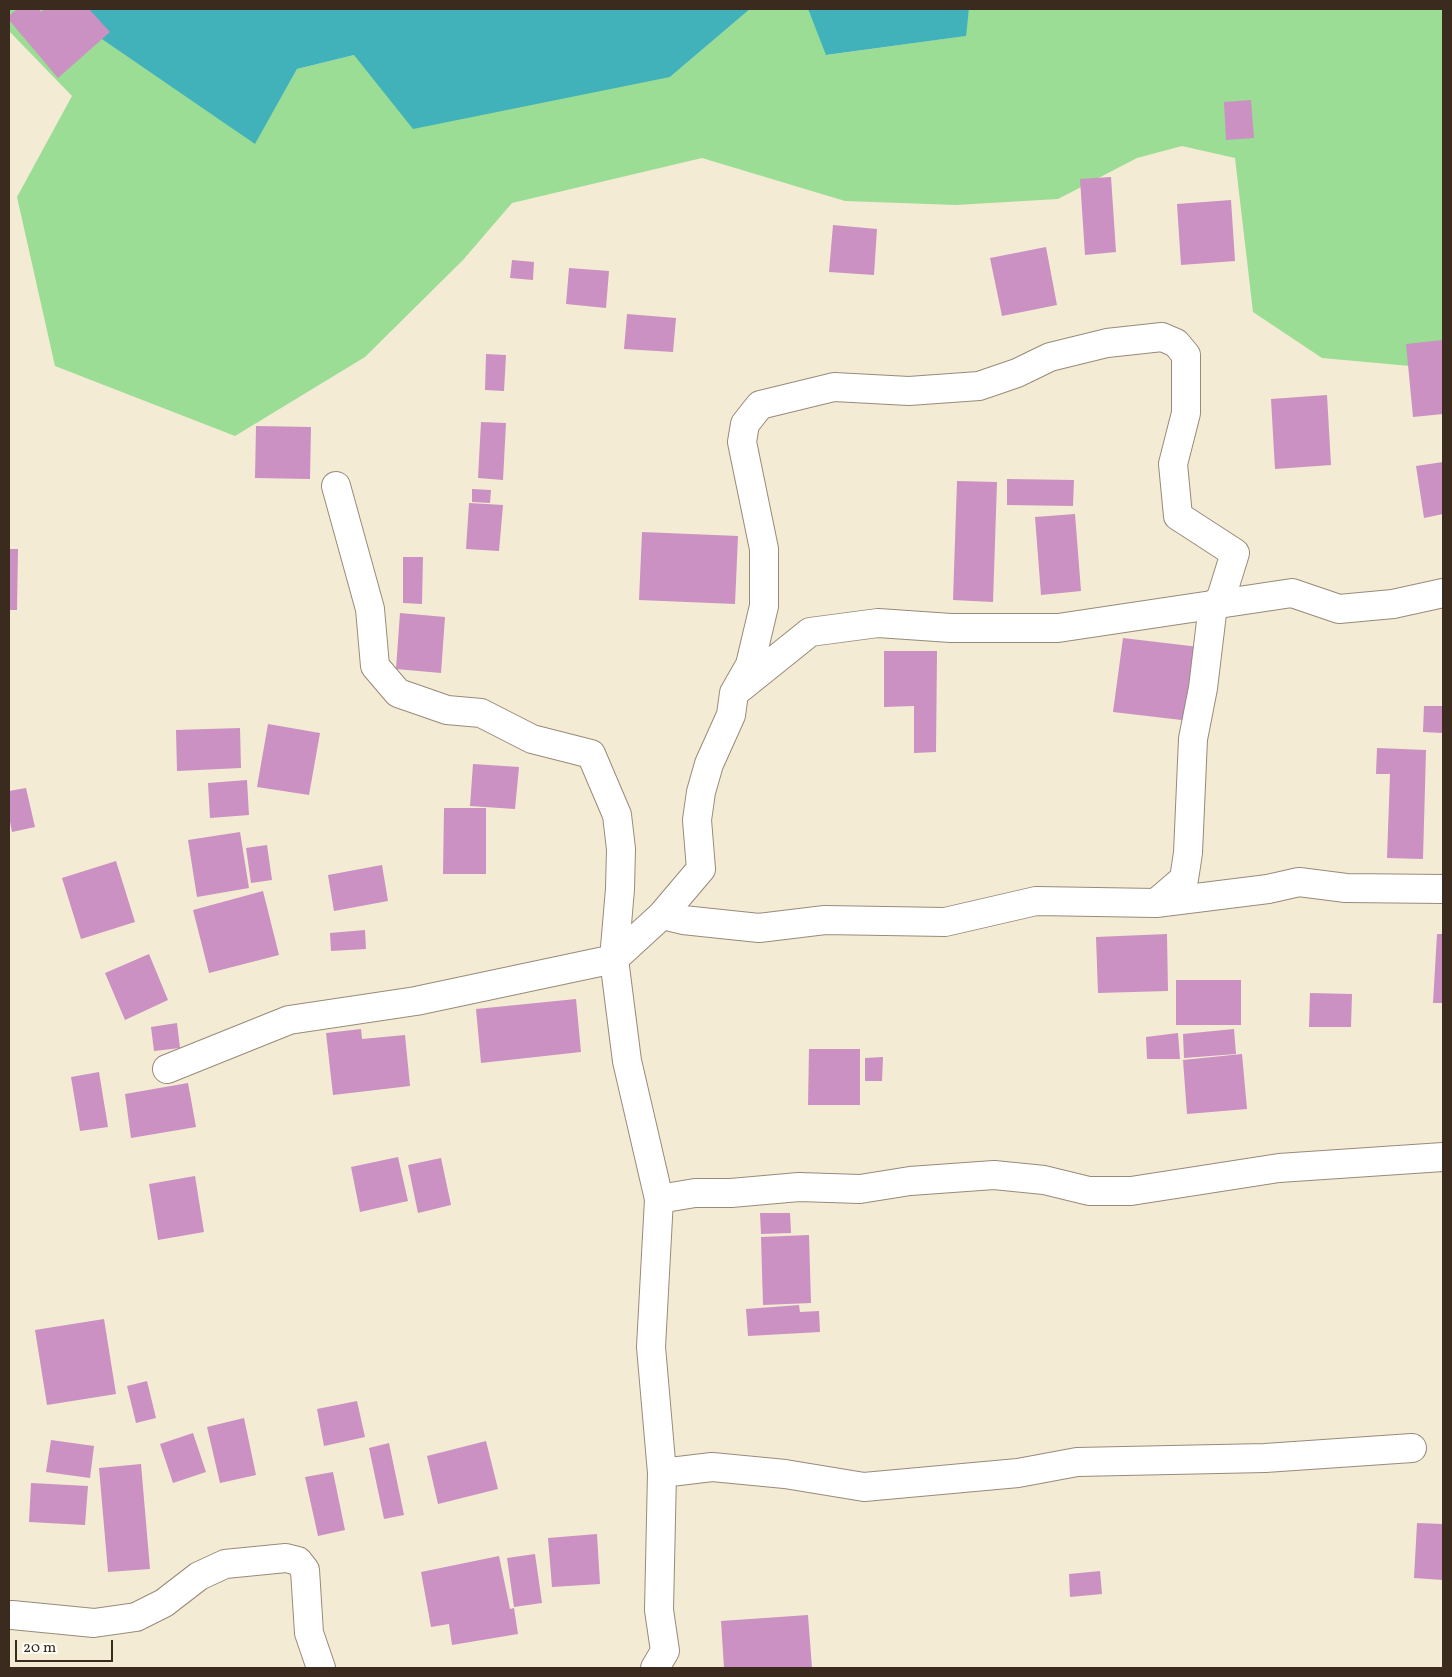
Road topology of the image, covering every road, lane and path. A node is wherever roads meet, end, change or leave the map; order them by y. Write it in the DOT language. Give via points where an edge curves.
graph roads {
  1 [pos="336,486"];
  2 [pos="1443,593"];
  3 [pos="1212,605"];
  4 [pos="734,693"];
  5 [pos="1443,889"];
  6 [pos="1156,903"];
  7 [pos="662,915"];
  8 [pos="614,959"];
  9 [pos="167,1069"];
  10 [pos="1443,1156"];
  11 [pos="659,1199"];
  12 [pos="1412,1448"];
  13 [pos="662,1474"];
  14 [pos="10,1614"];
  15 [pos="321,1668"];
  16 [pos="655,1668"];
  1 -- 8 [label="street" via="370,609 375,666 398,693 448,710 481,712 532,740 591,754 617,815 621,849"];
  2 -- 3 [label="street" via="1393,604 1339,609 1292,593"];
  3 -- 4 [label="street" via="1058,628 951,628 878,623 810,632"];
  3 -- 4 [label="street" via="1222,598 1235,553 1178,516 1173,464 1186,412 1186,355 1176,342 1162,337 1107,343 1050,357 979,386 909,391 834,387 760,405 745,424 742,442 764,549 764,606 750,665"];
  3 -- 6 [label="street" via="1194,739 1184,879"];
  4 -- 7 [label="street" via="731,715 709,764 701,792 697,820 701,869"];
  5 -- 6 [label="street" via="1346,888 1299,882"];
  6 -- 7 [label="street" via="1036,901 945,922 825,920 759,928"];
  7 -- 8 [label="street"];
  8 -- 9 [label="street" via="416,1002 289,1020"];
  8 -- 11 [label="street" via="627,1061"];
  10 -- 11 [label="street" via="1279,1168 1131,1191 1089,1192 1044,1180 994,1175 910,1181 860,1189 799,1187 695,1193"];
  11 -- 13 [label="street" via="651,1347"];
  12 -- 13 [label="street" via="1265,1458 1077,1462 1018,1473 864,1487 785,1474 712,1467"];
  13 -- 16 [label="street" via="659,1610 665,1651"];
  14 -- 15 [label="street" via="94,1623 136,1617 164,1603 199,1576 225,1564 286,1558 298,1561 305,1570 309,1634"];
}
